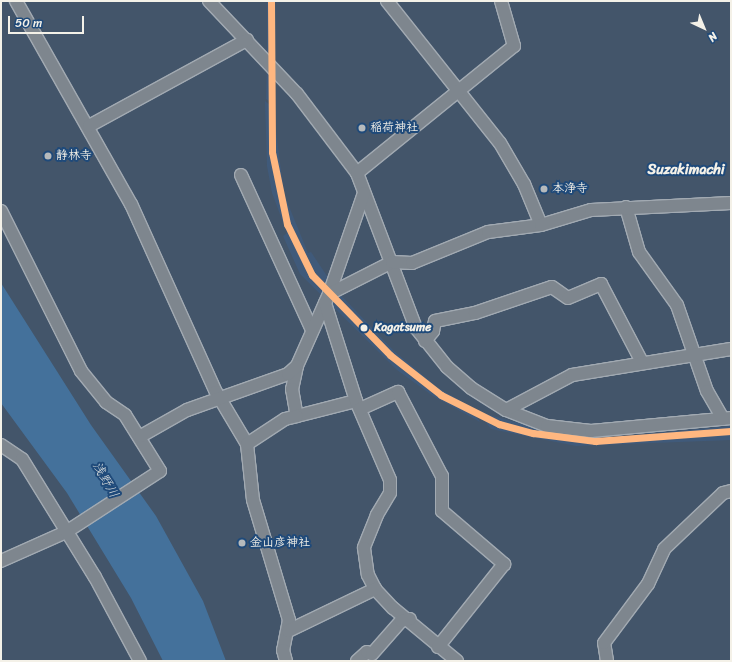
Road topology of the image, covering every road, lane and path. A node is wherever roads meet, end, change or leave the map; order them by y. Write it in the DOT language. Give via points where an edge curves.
graph roads {
  1 [pos="16,1"];
  2 [pos="210,1"];
  3 [pos="388,1"];
  4 [pos="501,1"];
  5 [pos="247,40"];
  6 [pos="460,91"];
  7 [pos="89,126"];
  8 [pos="357,173"];
  9 [pos="241,175"];
  10 [pos="364,193"];
  11 [pos="731,202"];
  12 [pos="626,207"];
  13 [pos="1,211"];
  14 [pos="541,225"];
  15 [pos="392,262"];
  16 [pos="327,298"];
  17 [pos="312,330"];
  18 [pos="425,341"];
  19 [pos="731,349"];
  20 [pos="693,353"];
  21 [pos="642,362"];
  22 [pos="297,366"];
  23 [pos="220,396"];
  24 [pos="358,405"];
  25 [pos="506,410"];
  26 [pos="297,416"];
  27 [pos="727,419"];
  28 [pos="141,436"];
  29 [pos="247,444"];
  30 [pos="1,445"];
  31 [pos="731,491"];
  32 [pos="69,530"];
  33 [pos="1,561"];
  34 [pos="375,589"];
  35 [pos="410,619"];
  36 [pos="288,631"];
  37 [pos="438,647"];
  38 [pos="140,661"];
  39 [pos="286,661"];
  40 [pos="358,661"];
  41 [pos="457,661"];
  42 [pos="607,661"];
  1 -- 7 [label="street"];
  2 -- 5 [label="street"];
  3 -- 6 [label="street"];
  4 -- 6 [label="street" via="514,46"];
  5 -- 7 [label="street"];
  5 -- 8 [label="street" via="297,94"];
  6 -- 8 [label="street"];
  6 -- 14 [label="street" via="500,143 524,184"];
  7 -- 23 [label="street" via="131,204"];
  8 -- 10 [label="street"];
  9 -- 17 [label="street"];
  10 -- 15 [label="street"];
  10 -- 16 [label="street"];
  11 -- 12 [label="street"];
  12 -- 14 [label="street" via="591,210"];
  12 -- 20 [label="street" via="639,252 677,305"];
  13 -- 28 [label="street" via="80,371"];
  14 -- 15 [label="street" via="488,232 412,263"];
  15 -- 16 [label="street"];
  15 -- 18 [label="street" via="416,328"];
  16 -- 17 [label="street"];
  16 -- 24 [label="street"];
  17 -- 22 [label="street"];
  18 -- 21 [label="street" via="433,331 435,321 475,313 552,287 568,298 601,284"];
  18 -- 25 [label="street" via="471,388"];
  19 -- 20 [label="street"];
  20 -- 21 [label="street"];
  20 -- 27 [label="street"];
  21 -- 25 [label="street" via="572,375"];
  22 -- 23 [label="street" via="288,374"];
  22 -- 26 [label="street" via="292,389"];
  23 -- 28 [label="street"];
  23 -- 29 [label="street"];
  24 -- 26 [label="street"];
  24 -- 34 [label="street" via="390,480 390,493 377,515 364,548 368,575"];
  24 -- 37 [label="street" via="398,392 442,476 442,511 504,564"];
  25 -- 27 [label="street" via="547,426 591,430"];
  26 -- 29 [label="street" via="285,419"];
  28 -- 32 [label="street" via="160,472"];
  29 -- 36 [label="street" via="253,500 289,620"];
  30 -- 32 [label="street" via="22,459"];
  31 -- 42 [label="street" via="723,493 664,549 648,584 604,643"];
  32 -- 33 [label="street"];
  32 -- 38 [label="street"];
  34 -- 35 [label="street"];
  34 -- 36 [label="street"];
  35 -- 37 [label="street"];
  35 -- 40 [label="street" via="401,621 372,654 366,652"];
  36 -- 39 [label="street" via="283,650"];
  37 -- 41 [label="street"];
}
